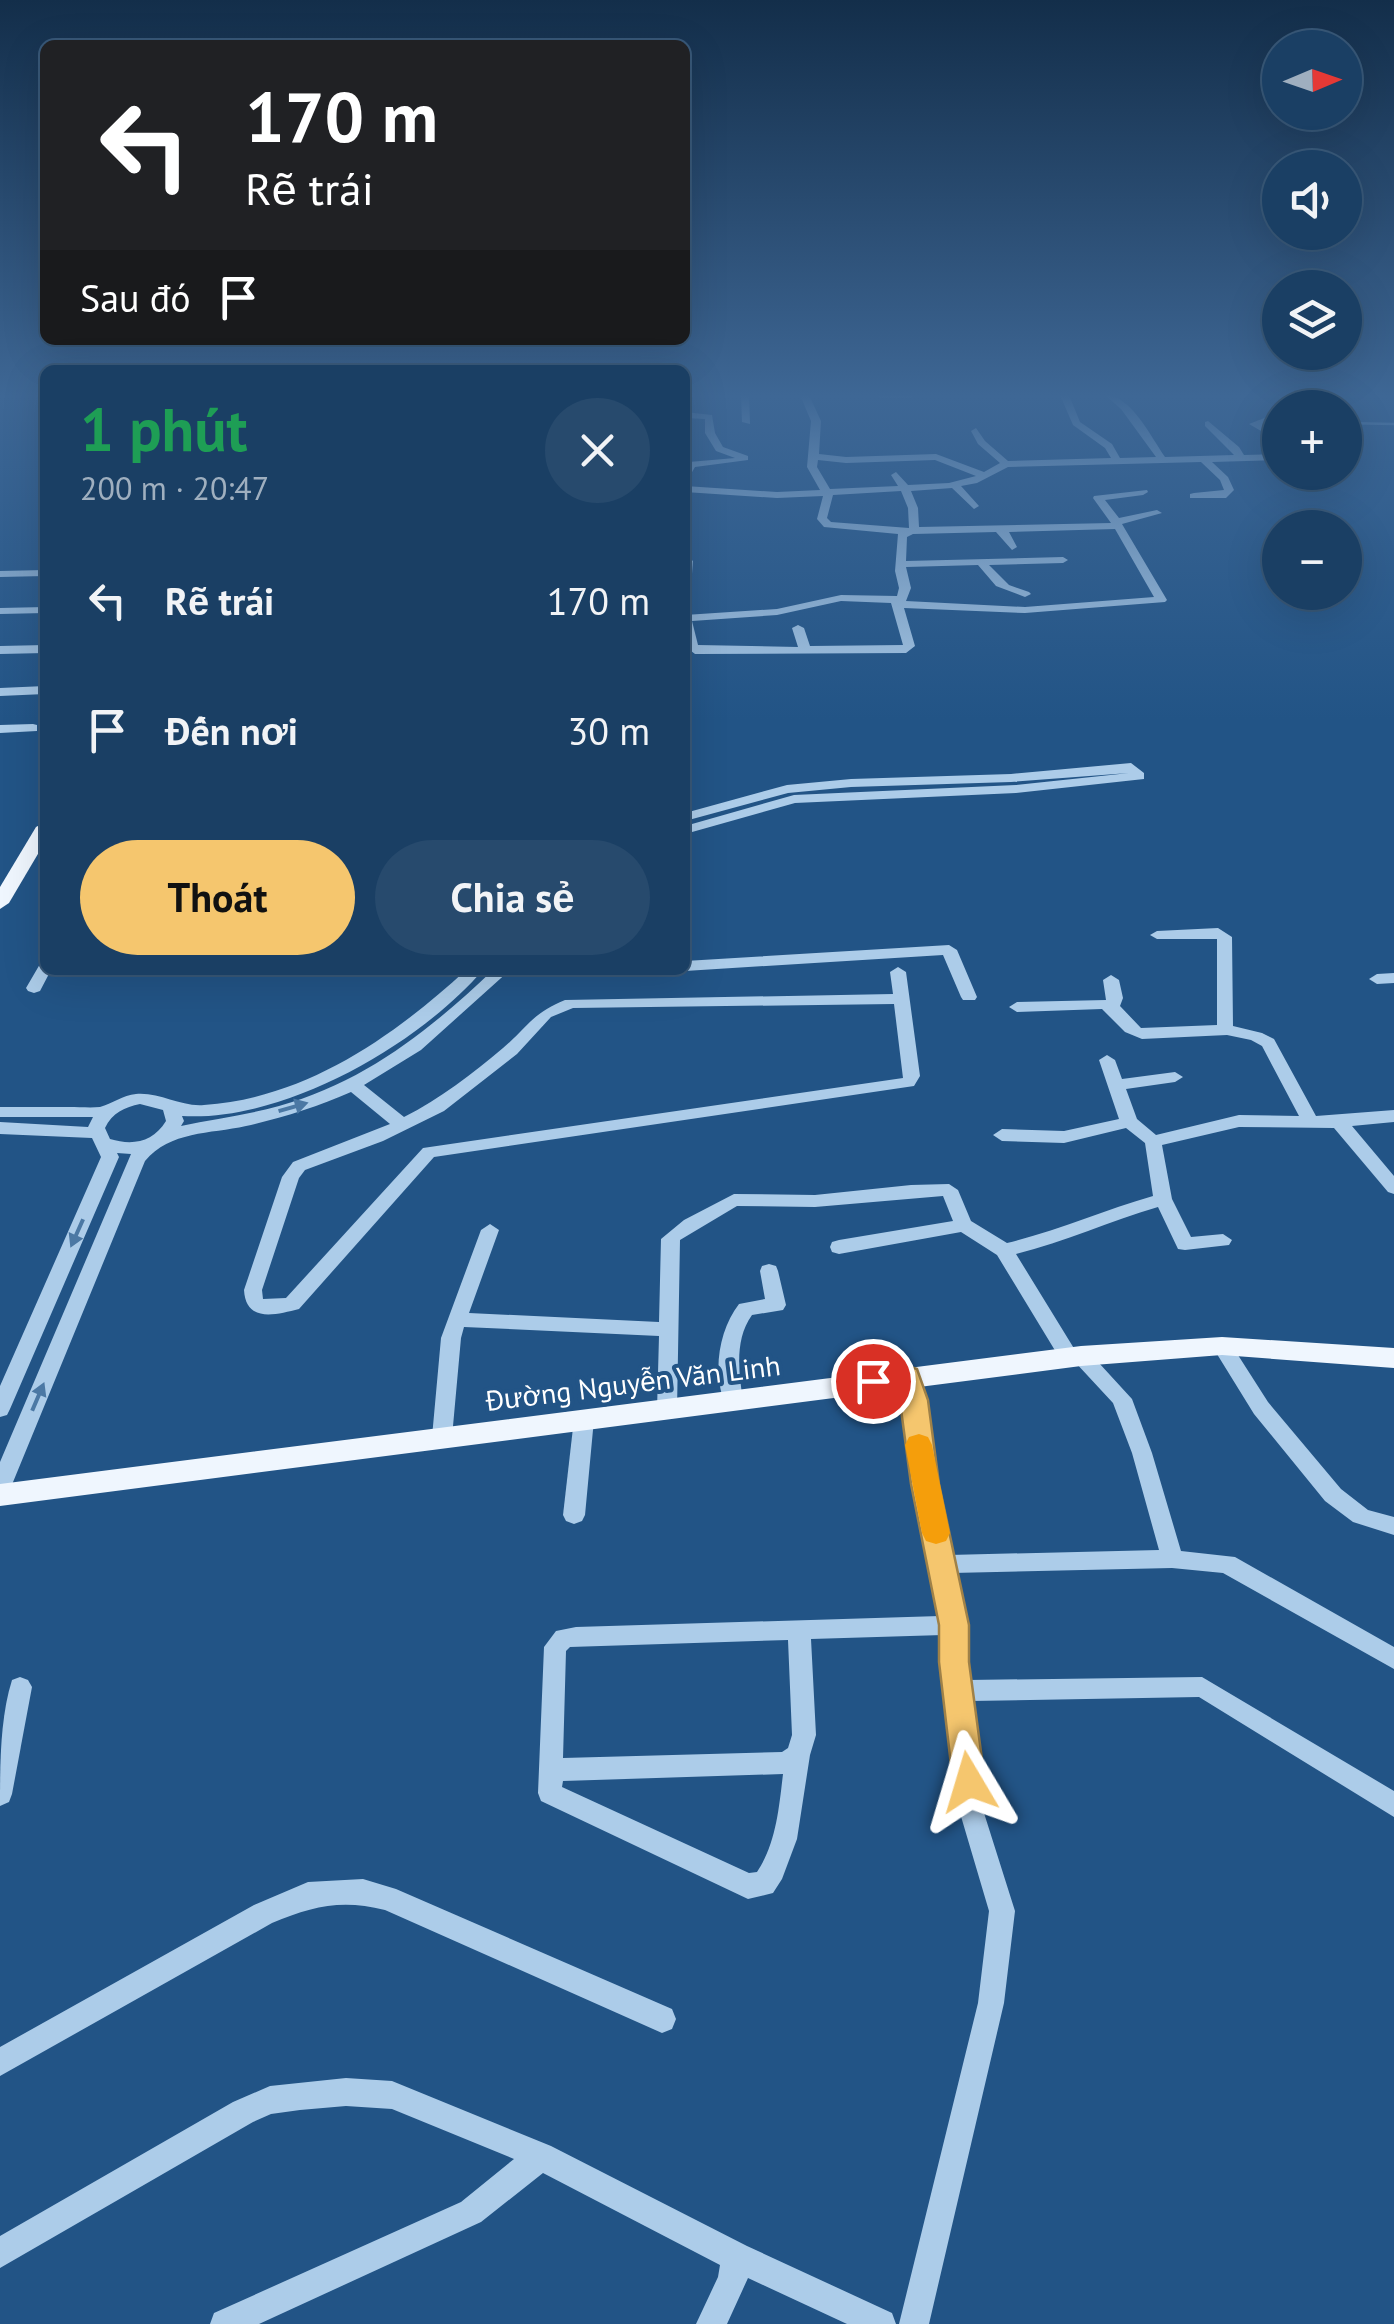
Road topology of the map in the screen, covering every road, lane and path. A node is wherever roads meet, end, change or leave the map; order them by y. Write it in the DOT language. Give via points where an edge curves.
graph roads {
  1 [pos="827,503"];
  2 [pos="911,503"];
  3 [pos="971,503"];
  4 [pos="1102,503"];
  5 [pos="974,506"];
  6 [pos="1157,513"];
  7 [pos="1116,524"];
  8 [pos="996,528"];
  9 [pos="914,529"];
  10 [pos="1012,547"];
  11 [pos="1063,560"];
  12 [pos="903,564"];
  13 [pos="982,564"];
  14 [pos="40,573"];
  15 [pos="0,574"];
  16 [pos="1025,594"];
  17 [pos="897,602"];
  18 [pos="40,610"];
  19 [pos="0,611"];
  20 [pos="690,618"];
  21 [pos="798,628"];
  22 [pos="690,637"];
  23 [pos="40,649"];
  24 [pos="0,650"];
  25 [pos="805,650"];
  26 [pos="40,690"];
  27 [pos="0,692"];
  28 [pos="33,728"];
  29 [pos="0,729"];
  30 [pos="690,816"];
  31 [pos="690,829"];
  32 [pos="40,835"];
  33 [pos="0,902"];
  34 [pos="1158,935"];
  35 [pos="690,966"];
  36 [pos="898,972"];
  37 [pos="41,975"];
  38 [pos="470,975"];
  39 [pos="497,975"];
  40 [pos="1111,980"];
  41 [pos="34,988"];
  42 [pos="969,996"];
  43 [pos="901,999"];
  44 [pos="1017,1006"];
  45 [pos="1112,1006"];
  46 [pos="1226,1031"];
  47 [pos="374,1054"];
  48 [pos="1107,1060"];
  49 [pos="390,1066"];
  50 [pos="1175,1078"];
  51 [pos="353,1085"];
  52 [pos="1118,1085"];
  53 [pos="172,1109"];
  54 [pos="0,1112"];
  55 [pos="106,1112"];
  56 [pos="1394,1116"];
  57 [pos="1310,1121"];
  58 [pos="1129,1122"];
  59 [pos="1339,1122"];
  60 [pos="400,1123"];
  61 [pos="0,1128"];
  62 [pos="1002,1135"];
  63 [pos="100,1138"];
  64 [pos="157,1141"];
  65 [pos="1153,1141"];
  66 [pos="1394,1188"];
  67 [pos="1163,1199"];
  68 [pos="964,1225"];
  69 [pos="490,1230"];
  70 [pos="1223,1240"];
  71 [pos="839,1247"];
  72 [pos="1004,1250"];
  73 [pos="770,1271"];
  74 [pos="456,1320"];
  75 [pos="666,1330"];
  76 [pos="1222,1346"];
  77 [pos="1075,1357"];
  78 [pos="22,1358"];
  79 [pos="1394,1358"];
  80 [pos="53,1360"];
  81 [pos="908,1376"];
  82 [pos="733,1400"];
  83 [pos="0,1410"];
  84 [pos="667,1410"];
  85 [pos="584,1420"];
  86 [pos="442,1437"];
  87 [pos="0,1487"];
  88 [pos="0,1495"];
  89 [pos="574,1514"];
  90 [pos="1394,1526"];
  91 [pos="1172,1559"];
  92 [pos="941,1564"];
  93 [pos="954,1625"];
  94 [pos="799,1628"];
  95 [pos="1394,1659"];
  96 [pos="20,1686"];
  97 [pos="958,1691"];
  98 [pos="798,1755"];
  99 [pos="551,1770"];
  100 [pos="0,1794"];
  101 [pos="1394,1804"];
  102 [pos="662,2018"];
  103 [pos="0,2062"];
  104 [pos="541,2156"];
  105 [pos="0,2253"];
  106 [pos="736,2256"];
  107 [pos="225,2324"];
  108 [pos="711,2324"];
  109 [pos="881,2324"];
  110 [pos="914,2324"];
  1 -- 9 [label="street" via="822,519 828,525"];
  2 -- 9 [label="street"];
  3 -- 5 [label="street"];
  4 -- 7 [label="street"];
  6 -- 7 [label="street"];
  7 -- 8 [label="street"];
  7 -- 17 [label="street" via="1161,600 1025,610"];
  8 -- 9 [label="street"];
  8 -- 10 [label="street"];
  9 -- 12 [label="street" via="902,536"];
  11 -- 13 [label="street"];
  12 -- 13 [label="street"];
  12 -- 17 [label="street" via="905,593"];
  13 -- 16 [label="street" via="993,580"];
  14 -- 15 [label="street"];
  17 -- 20 [label="street" via="840,598 777,612"];
  17 -- 25 [label="street" via="906,649"];
  18 -- 19 [label="street"];
  21 -- 25 [label="street"];
  22 -- 25 [label="street" via="700,651"];
  23 -- 24 [label="street"];
  26 -- 27 [label="street"];
  28 -- 29 [label="street"];
  30 -- 31 [label="street" via="787,789 852,783 1131,767 1139,776 794,799"];
  32 -- 33 [label="main road"];
  34 -- 46 [label="street" via="1218,932 1225,938"];
  35 -- 42 [label="street" via="949,950"];
  36 -- 43 [label="street"];
  37 -- 41 [label="street"];
  38 -- 47 [label="street"];
  39 -- 49 [label="street"];
  40 -- 45 [label="street"];
  43 -- 60 [label="street" via="571,1003 545,1014 511,1050 438,1106"];
  43 -- 60 [label="street" via="912,1059 908,1082 430,1152 292,1304 264,1308 254,1302 298,1166"];
  44 -- 45 [label="street"];
  45 -- 46 [label="street" via="1129,1030 1142,1034"];
  46 -- 57 [label="street" via="1252,1033 1268,1043"];
  47 -- 49 [label="street"];
  47 -- 53 [label="street" via="318,1083 248,1103"];
  48 -- 52 [label="street"];
  49 -- 51 [label="street"];
  50 -- 52 [label="street"];
  51 -- 60 [label="street"];
  64 -- 51 [label="street, one-way"];
  52 -- 58 [label="street"];
  53 -- 55 [label="street" via="140,1099"];
  53 -- 64 [label="street" via="176,1121"];
  54 -- 55 [label="street"];
  55 -- 63 [label="street"];
  56 -- 59 [label="street"];
  57 -- 59 [label="street"];
  57 -- 65 [label="street" via="1239,1121"];
  58 -- 62 [label="street" via="1064,1137"];
  58 -- 65 [label="street"];
  59 -- 66 [label="street"];
  61 -- 63 [label="street"];
  63 -- 64 [label="street" via="126,1150"];
  63 -- 78 [label="street, one-way" via="110,1157"];
  64 -- 80 [label="street" via="137,1160"];
  65 -- 67 [label="street"];
  67 -- 70 [label="street" via="1185,1244"];
  67 -- 72 [label="street"];
  68 -- 71 [label="street"];
  68 -- 72 [label="street"];
  68 -- 75 [label="street" via="949,1190 734,1200 671,1236"];
  69 -- 74 [label="street"];
  72 -- 77 [label="street"];
  73 -- 82 [label="street" via="776,1305 746,1309 733,1332"];
  74 -- 75 [label="street"];
  74 -- 86 [label="street"];
  75 -- 84 [label="street"];
  76 -- 77 [label="main road, Đường Nguyễn Văn Linh"];
  76 -- 79 [label="main road, Đường Nguyễn Văn Linh"];
  76 -- 90 [label="street" via="1261,1408 1333,1495 1373,1522"];
  77 -- 81 [label="main road, Đường Nguyễn Văn Linh"];
  77 -- 91 [label="street" via="1122,1399"];
  78 -- 80 [label="street"];
  78 -- 83 [label="street"];
  87 -- 80 [label="street, one-way"];
  81 -- 82 [label="main road, Đường Nguyễn Văn Linh"];
  81 -- 92 [label="street"];
  82 -- 84 [label="main road, Đường Nguyễn Văn Linh"];
  84 -- 85 [label="main road, Đường Nguyễn Văn Linh"];
  85 -- 86 [label="main road, Đường Nguyễn Văn Linh"];
  85 -- 89 [label="street"];
  86 -- 88 [label="main road, Đường Nguyễn Văn Linh"];
  91 -- 92 [label="street"];
  91 -- 95 [label="street" via="1228,1564"];
  92 -- 93 [label="street"];
  93 -- 94 [label="street"];
  93 -- 97 [label="street"];
  94 -- 98 [label="street" via="804,1735"];
  94 -- 99 [label="street" via="564,1638 555,1647"];
  96 -- 100 [label="street"];
  97 -- 101 [label="street" via="1202,1687"];
  97 -- 110 [label="street" via="972,1813 1002,1912 991,2003"];
  98 -- 99 [label="street" via="771,1764"];
  98 -- 99 [label="street" via="773,1874 764,1884 748,1886 550,1793"];
  102 -- 103 [label="street" via="422,1910 362,1892 332,1892 263,1914"];
  104 -- 105 [label="street" via="392,2095 270,2100"];
  104 -- 106 [label="street"];
  104 -- 107 [label="street" via="471,2212"];
  106 -- 108 [label="street"];
  106 -- 109 [label="street"];
}
